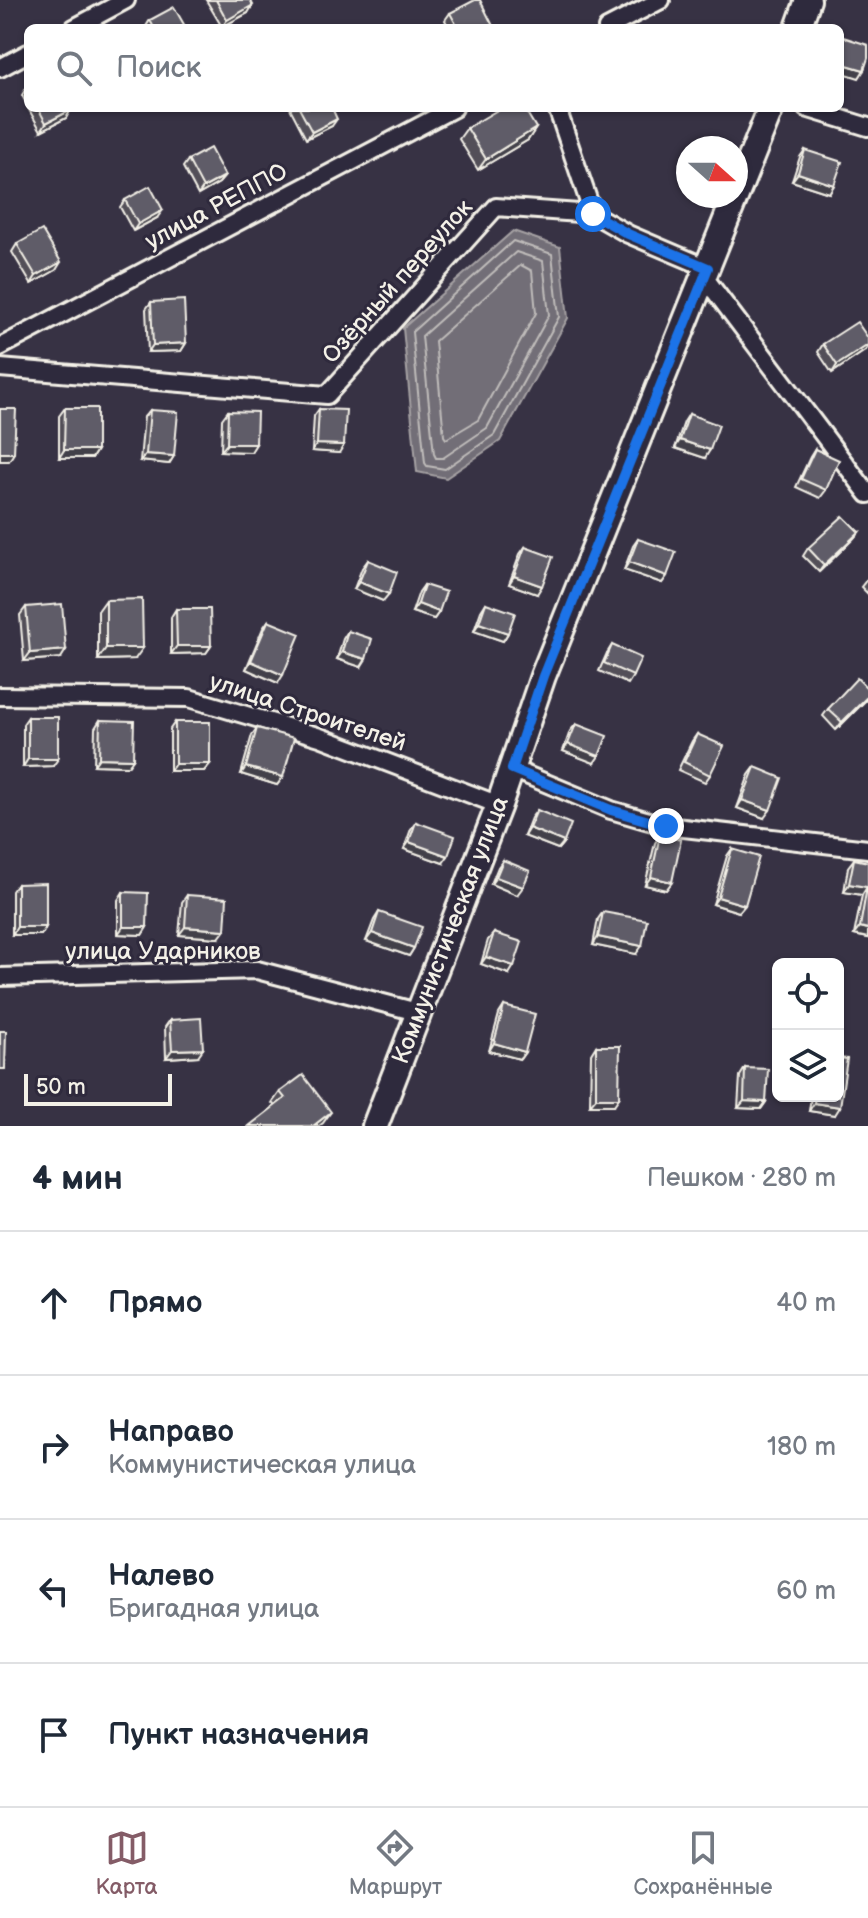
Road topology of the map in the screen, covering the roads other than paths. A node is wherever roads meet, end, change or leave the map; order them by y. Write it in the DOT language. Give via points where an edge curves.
graph roads {
  1 [pos="126,0"];
  2 [pos="661,0"];
  3 [pos="808,0"];
  4 [pos="81,24"];
  5 [pos="615,24"];
  6 [pos="799,24"];
  7 [pos="24,55"];
  8 [pos="0,68"];
  9 [pos="446,112"];
  10 [pos="558,112"];
  11 [pos="769,112"];
  12 [pos="819,112"];
  13 [pos="868,127"];
  14 [pos="593,214"];
  15 [pos="706,273"];
  16 [pos="0,347"];
  17 [pos="0,368"];
  18 [pos="868,494"];
  19 [pos="0,696"];
  20 [pos="512,769"];
  21 [pos="499,805"];
  22 [pos="868,849"];
  23 [pos="0,977"];
  24 [pos="417,1012"];
  25 [pos="375,1126"];
  1 -- 4 [label="street"];
  2 -- 5 [label="street"];
  3 -- 6 [label="street"];
  7 -- 8 [label="street"];
  9 -- 16 [label="street, улица РЕППО"];
  10 -- 14 [label="street"];
  11 -- 15 [label="street, Коммунистическая улица"];
  12 -- 13 [label="street"];
  14 -- 15 [label="street"];
  14 -- 17 [label="street, Озёрный переулок" via="496,207 327,395"];
  15 -- 18 [label="street"];
  15 -- 20 [label="street, Коммунистическая улица" via="543,676"];
  19 -- 21 [label="street, улица Строителей" via="189,698 320,737"];
  20 -- 21 [label="street, Коммунистическая улица"];
  20 -- 22 [label="street" via="611,810 666,826"];
  21 -- 24 [label="street, Коммунистическая улица"];
  23 -- 24 [label="street, улица Ударников" via="257,970"];
  24 -- 25 [label="street, Коммунистическая улица"];
}
